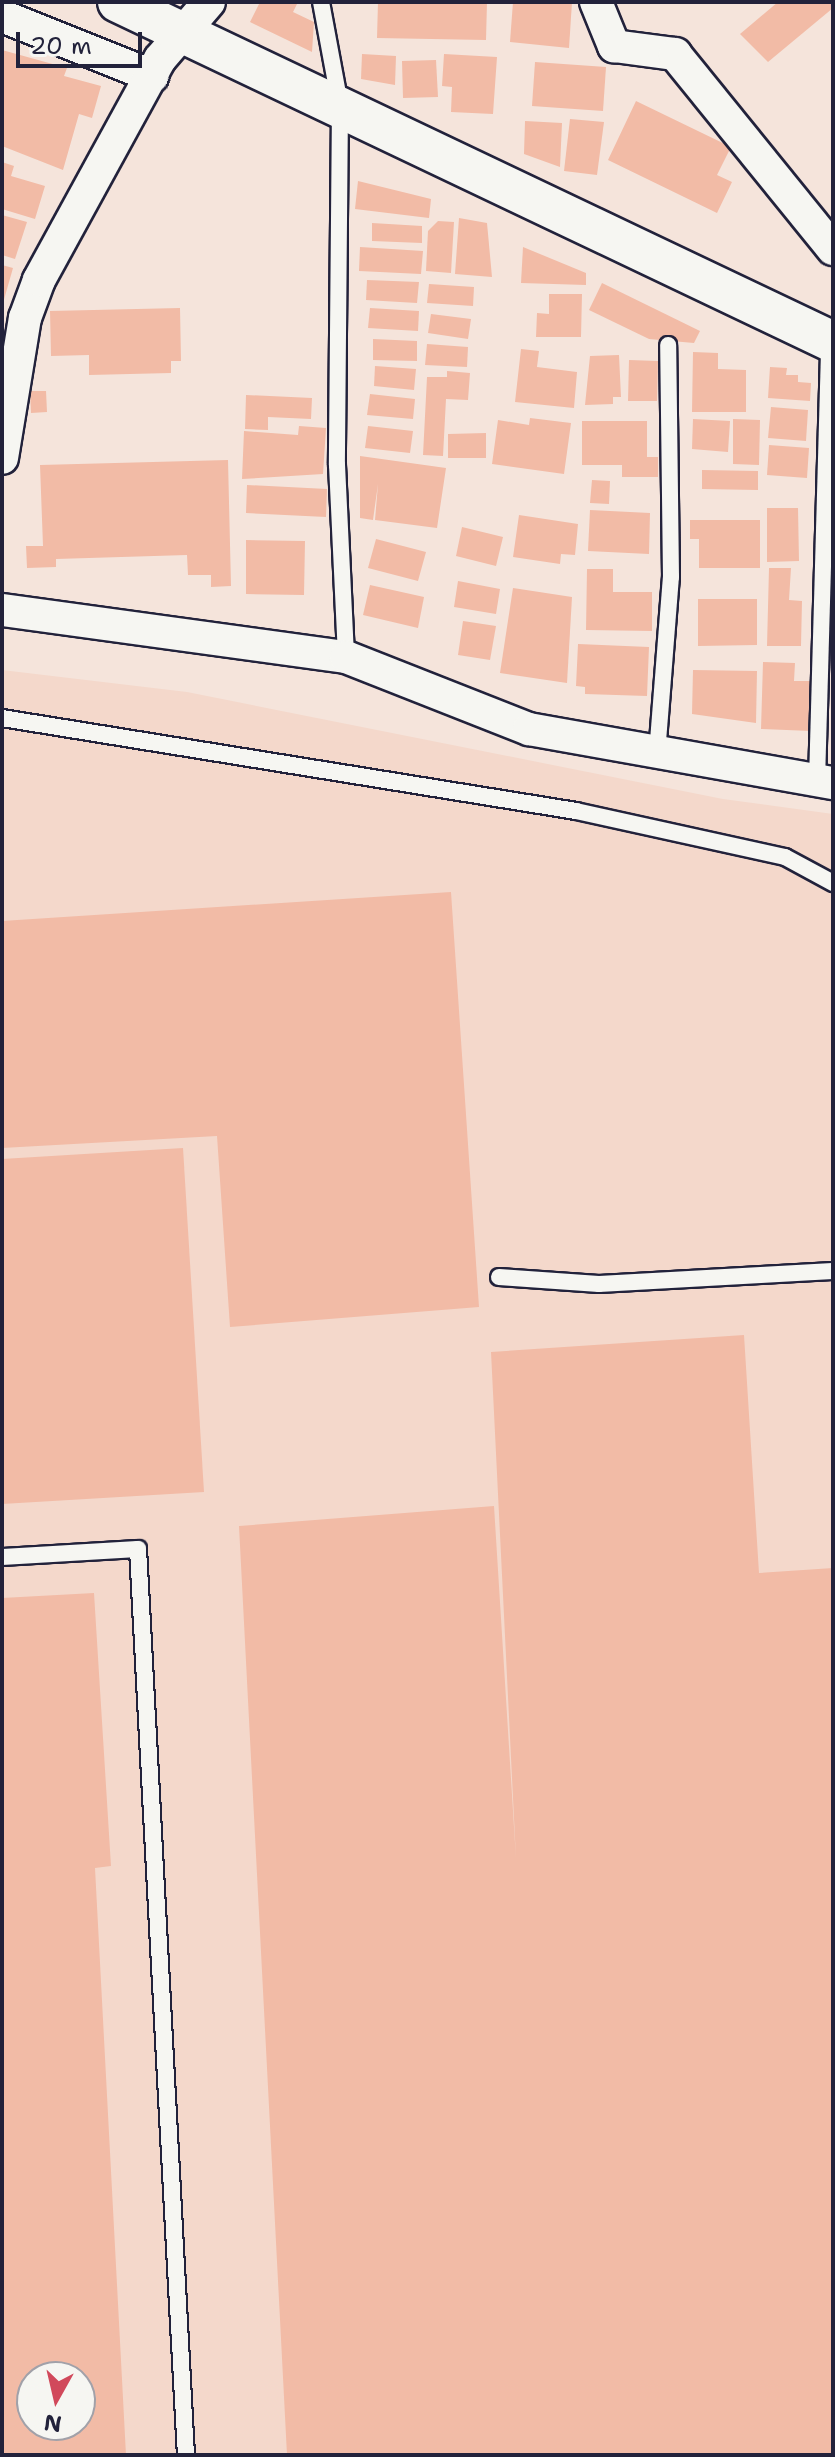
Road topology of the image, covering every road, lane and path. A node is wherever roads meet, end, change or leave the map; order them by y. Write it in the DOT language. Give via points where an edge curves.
graph roads {
  1 [pos="118,2"];
  2 [pos="209,2"];
  3 [pos="321,2"];
  4 [pos="596,2"];
  5 [pos="2,16"];
  6 [pos="180,31"];
  7 [pos="152,76"];
  8 [pos="340,105"];
  9 [pos="833,249"];
  10 [pos="831,341"];
  11 [pos="668,345"];
  12 [pos="2,458"];
  13 [pos="2,610"];
  14 [pos="346,657"];
  15 [pos="2,718"];
  16 [pos="657,754"];
  17 [pos="825,782"];
  18 [pos="833,883"];
  19 [pos="833,1271"];
  20 [pos="499,1277"];
  21 [pos="2,1557"];
  22 [pos="186,2455"];
  1 -- 6 [label="street"];
  2 -- 6 [label="street"];
  3 -- 8 [label="lane"];
  4 -- 9 [label="street" via="614,46 675,54"];
  5 -- 7 [label="street"];
  6 -- 7 [label="street"];
  6 -- 8 [label="street"];
  7 -- 12 [label="street" via="39,280 25,318"];
  8 -- 10 [label="street"];
  8 -- 14 [label="lane" via="337,465"];
  10 -- 17 [label="lane"];
  11 -- 16 [label="lane" via="671,577"];
  13 -- 14 [label="street"];
  14 -- 16 [label="street" via="529,729"];
  15 -- 18 [label="lane" via="576,811 785,857"];
  16 -- 17 [label="street"];
  19 -- 20 [label="lane" via="599,1284"];
  21 -- 22 [label="lane" via="138,1549"];
}
